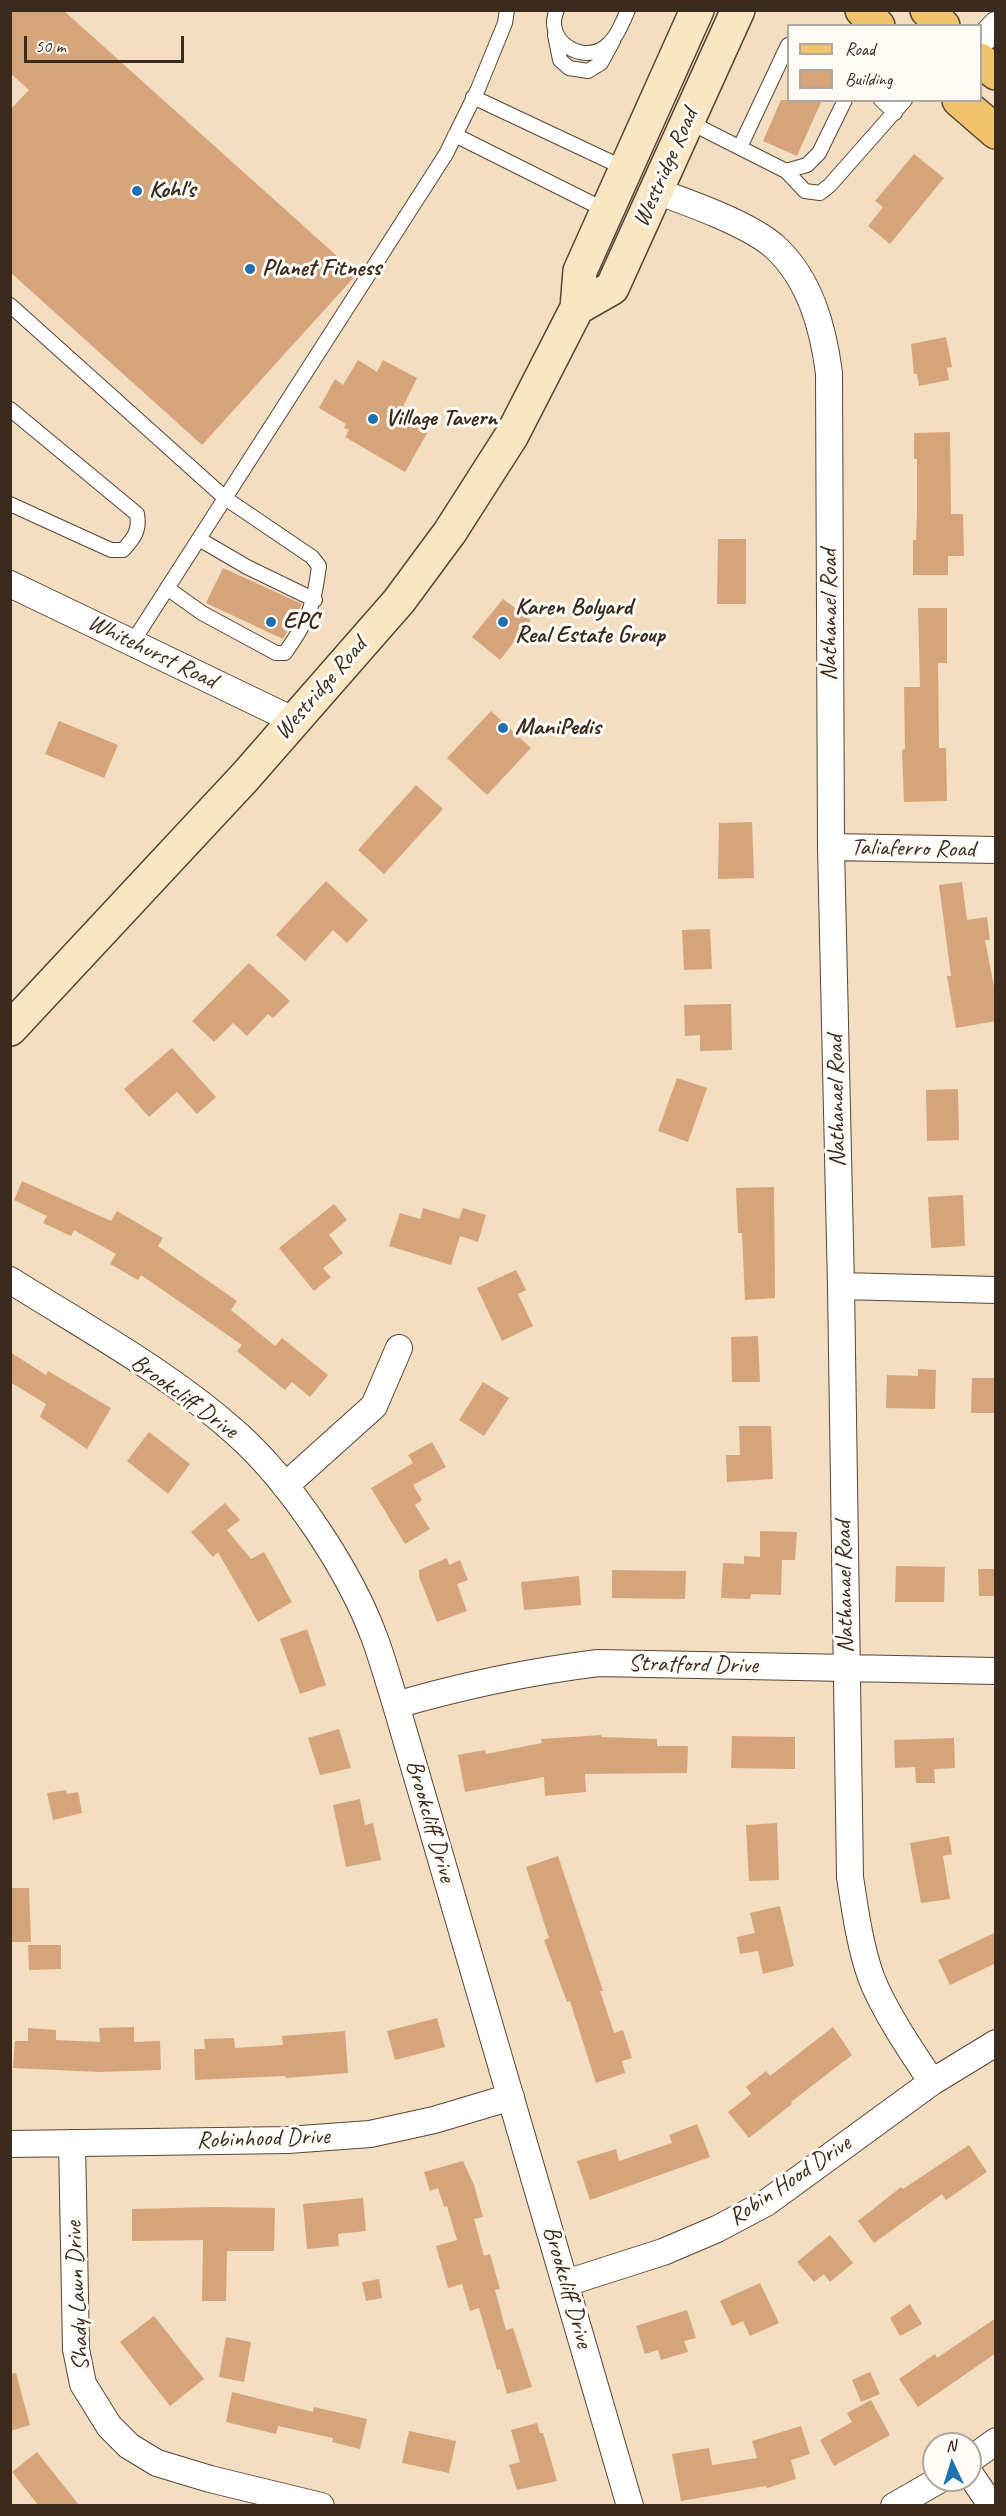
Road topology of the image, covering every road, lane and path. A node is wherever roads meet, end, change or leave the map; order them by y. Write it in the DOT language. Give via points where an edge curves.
graph roads {
  1 [pos="507,10"];
  2 [pos="557,10"];
  3 [pos="628,10"];
  4 [pos="697,10"];
  5 [pos="738,10"];
  6 [pos="862,10"];
  7 [pos="927,10"];
  8 [pos="876,24"];
  9 [pos="941,24"];
  10 [pos="996,25"];
  11 [pos="982,41"];
  12 [pos="787,49"];
  13 [pos="982,61"];
  14 [pos="996,73"];
  15 [pos="472,97"];
  16 [pos="844,102"];
  17 [pos="882,102"];
  18 [pos="903,102"];
  19 [pos="961,102"];
  20 [pos="895,113"];
  21 [pos="687,121"];
  22 [pos="996,132"];
  23 [pos="455,135"];
  24 [pos="740,147"];
  25 [pos="626,169"];
  26 [pos="786,171"];
  27 [pos="656,191"];
  28 [pos="607,211"];
  29 [pos="10,305"];
  30 [pos="577,308"];
  31 [pos="10,409"];
  32 [pos="225,498"];
  33 [pos="10,504"];
  34 [pos="199,539"];
  35 [pos="10,584"];
  36 [pos="167,588"];
  37 [pos="315,600"];
  38 [pos="132,643"];
  39 [pos="293,720"];
  40 [pos="831,847"];
  41 [pos="996,850"];
  42 [pos="10,1029"];
  43 [pos="10,1280"];
  44 [pos="841,1286"];
  45 [pos="996,1290"];
  46 [pos="399,1348"];
  47 [pos="285,1486"];
  48 [pos="846,1668"];
  49 [pos="996,1671"];
  50 [pos="396,1705"];
  51 [pos="996,2043"];
  52 [pos="932,2082"];
  53 [pos="511,2097"];
  54 [pos="10,2144"];
  55 [pos="72,2144"];
  56 [pos="566,2283"];
  57 [pos="996,2441"];
  58 [pos="982,2451"];
  59 [pos="922,2489"];
  60 [pos="982,2491"];
  61 [pos="321,2505"];
  62 [pos="630,2505"];
  63 [pos="894,2505"];
  64 [pos="992,2505"];
  1 -- 15 [label="lane"];
  2 -- 3 [label="lane" via="555,33 563,45 573,51 588,52 604,48"];
  4 -- 25 [label="main road, Westridge Road"];
  5 -- 21 [label="main road, Westridge Road"];
  6 -- 8 [label="main road"];
  7 -- 9 [label="main road"];
  10 -- 11 [label="street"];
  12 -- 24 [label="lane"];
  13 -- 14 [label="main road"];
  15 -- 23 [label="lane"];
  15 -- 25 [label="lane"];
  16 -- 26 [label="lane" via="819,153 807,165"];
  17 -- 20 [label="lane"];
  18 -- 20 [label="lane"];
  19 -- 22 [label="main road"];
  20 -- 26 [label="lane" via="820,194 805,191"];
  21 -- 24 [label="lane"];
  21 -- 27 [label="main road, Westridge Road"];
  23 -- 28 [label="lane"];
  23 -- 32 [label="lane"];
  24 -- 26 [label="lane"];
  25 -- 28 [label="main road, Westridge Road"];
  27 -- 30 [label="main road, Westridge Road" via="612,288"];
  27 -- 40 [label="street, Nathanael Road" via="695,204 776,248 809,294 823,334 829,372"];
  28 -- 30 [label="main road, Westridge Road" via="580,271"];
  29 -- 32 [label="lane"];
  30 -- 39 [label="main road, Westridge Road" via="512,435 450,532 399,601"];
  31 -- 33 [label="lane" via="137,514 139,525 135,537 123,550 111,550"];
  32 -- 34 [label="lane"];
  32 -- 37 [label="lane" via="312,557 319,566"];
  34 -- 36 [label="lane"];
  34 -- 37 [label="lane"];
  35 -- 38 [label="street, Whitehurst Road"];
  36 -- 37 [label="lane" via="202,613 276,653 285,653 303,628"];
  36 -- 38 [label="lane"];
  38 -- 39 [label="street, Whitehurst Road"];
  39 -- 42 [label="main road, Westridge Road" via="245,777"];
  40 -- 41 [label="street, Taliaferro Road"];
  40 -- 44 [label="street, Nathanael Road"];
  43 -- 47 [label="street, Brookcliff Drive" via="169,1381 237,1434"];
  44 -- 45 [label="street"];
  44 -- 48 [label="street, Nathanael Road"];
  46 -- 47 [label="street" via="374,1406"];
  47 -- 50 [label="street, Brookcliff Drive" via="344,1573 375,1638"];
  48 -- 49 [label="street, Stratford Drive"];
  48 -- 50 [label="street, Stratford Drive" via="598,1663 472,1683"];
  48 -- 52 [label="street, Nathanael Road" via="850,1877 858,1926 871,1978"];
  50 -- 53 [label="street, Brookcliff Drive"];
  51 -- 52 [label="street, Robin Hood Drive"];
  52 -- 56 [label="street, Robin Hood Drive" via="766,2203 663,2252"];
  53 -- 55 [label="street, Robinhood Drive" via="370,2134 288,2140"];
  53 -- 56 [label="street, Brookcliff Drive"];
  54 -- 55 [label="street, Robinhood Drive"];
  55 -- 61 [label="street, Shady Lawn Drive" via="76,2349 83,2384 110,2426 129,2446 157,2463 210,2480"];
  56 -- 62 [label="street, Brookcliff Drive"];
  57 -- 58 [label="street"];
  59 -- 63 [label="street"];
  60 -- 64 [label="street"];
}
